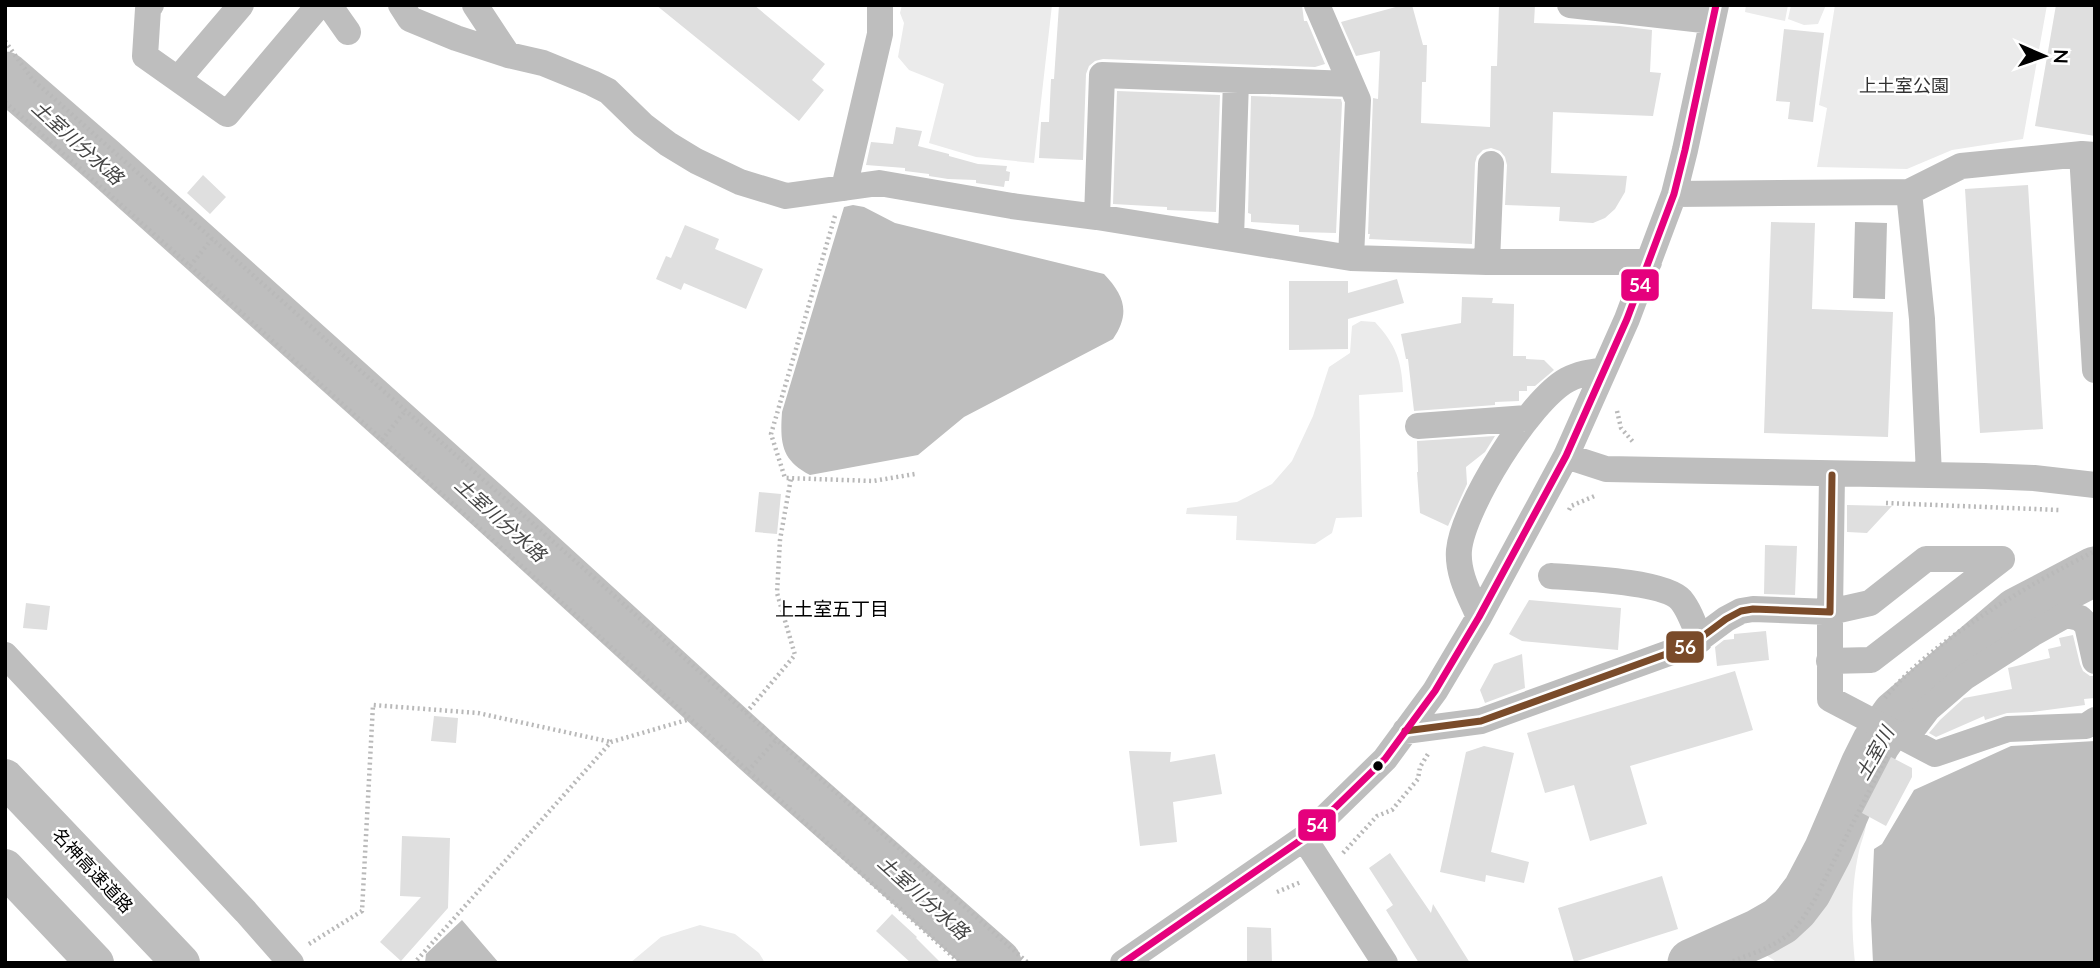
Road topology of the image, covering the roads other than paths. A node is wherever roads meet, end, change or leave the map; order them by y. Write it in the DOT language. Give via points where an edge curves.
graph roads {
  1 [pos="151,5"];
  2 [pos="241,5"];
  3 [pos="319,5"];
  4 [pos="329,5"];
  5 [pos="401,5"];
  6 [pos="475,5"];
  7 [pos="880,5"];
  8 [pos="1317,5"];
  9 [pos="1570,5"];
  10 [pos="1714,13"];
  11 [pos="348,32"];
  12 [pos="508,55"];
  13 [pos="178,79"];
  14 [pos="1236,80"];
  15 [pos="1351,84"];
  16 [pos="2088,155"];
  17 [pos="1491,164"];
  18 [pos="844,188"];
  19 [pos="1909,192"];
  20 [pos="1674,194"];
  21 [pos="1097,217"];
  22 [pos="1231,238"];
  23 [pos="1351,258"];
  24 [pos="1487,262"];
  25 [pos="1649,262"];
  26 [pos="1604,370"];
  27 [pos="2095,370"];
  28 [pos="1528,418"];
  29 [pos="1418,426"];
  30 [pos="1566,456"];
  31 [pos="1832,475"];
  32 [pos="1929,475"];
  33 [pos="2095,485"];
  34 [pos="1551,576"];
  35 [pos="1830,612"];
  36 [pos="1479,617"];
  37 [pos="1700,640"];
  38 [pos="5,655"];
  39 [pos="1829,661"];
  40 [pos="2095,661"];
  41 [pos="2095,720"];
  42 [pos="1405,731"];
  43 [pos="1902,736"];
  44 [pos="5,778"];
  45 [pos="1304,838"];
  46 [pos="5,869"];
  47 [pos="289,960"];
  48 [pos="95,963"];
  49 [pos="181,963"];
  50 [pos="1123,963"];
  51 [pos="1385,963"];
  1 -- 13 [label="street" via="145,56"];
  2 -- 13 [label="street"];
  3 -- 13 [label="street" via="228,114"];
  4 -- 11 [label="street"];
  5 -- 12 [label="street" via="410,19"];
  6 -- 12 [label="street"];
  7 -- 18 [label="street" via="880,34"];
  8 -- 15 [label="street"];
  9 -- 10 [label="street"];
  10 -- 20 [label="street"];
  12 -- 18 [label="street" via="543,63 608,91 668,144 740,182 786,196"];
  14 -- 15 [label="street"];
  14 -- 21 [label="street" via="1102,75"];
  14 -- 22 [label="street"];
  15 -- 23 [label="street" via="1358,100"];
  16 -- 19 [label="street" via="1961,166"];
  16 -- 27 [label="street"];
  17 -- 24 [label="street"];
  18 -- 21 [label="street" via="879,183"];
  19 -- 20 [label="street"];
  19 -- 32 [label="street" via="1922,319"];
  20 -- 25 [label="street"];
  21 -- 22 [label="street"];
  22 -- 23 [label="street"];
  23 -- 24 [label="street"];
  24 -- 25 [label="street"];
  25 -- 26 [label="street"];
  26 -- 28 [label="street" via="1559,385"];
  26 -- 30 [label="street"];
  28 -- 29 [label="street"];
  28 -- 36 [label="street" via="1506,446 1461,537 1459,565"];
  30 -- 31 [label="street" via="1606,469"];
  30 -- 36 [label="street"];
  31 -- 32 [label="street"];
  31 -- 35 [label="street"];
  32 -- 33 [label="street"];
  34 -- 37 [label="street" via="1670,592 1681,600"];
  35 -- 37 [label="street" via="1741,611"];
  35 -- 39 [label="street"];
  35 -- 39 [label="street" via="1870,603 1926,559 2002,559 1871,660"];
  36 -- 42 [label="street"];
  37 -- 42 [label="street" via="1481,721"];
  38 -- 47 [label="street"];
  39 -- 43 [label="street" via="1830,699"];
  40 -- 43 [label="street" via="2087,625 2066,615 1965,677"];
  41 -- 43 [label="street" via="2086,726 2008,729 1935,754"];
  42 -- 45 [label="street" via="1385,759"];
  44 -- 49 [label="highway, 名神高速道路"];
  45 -- 50 [label="street"];
  45 -- 51 [label="street"];
  46 -- 48 [label="highway"];
}
